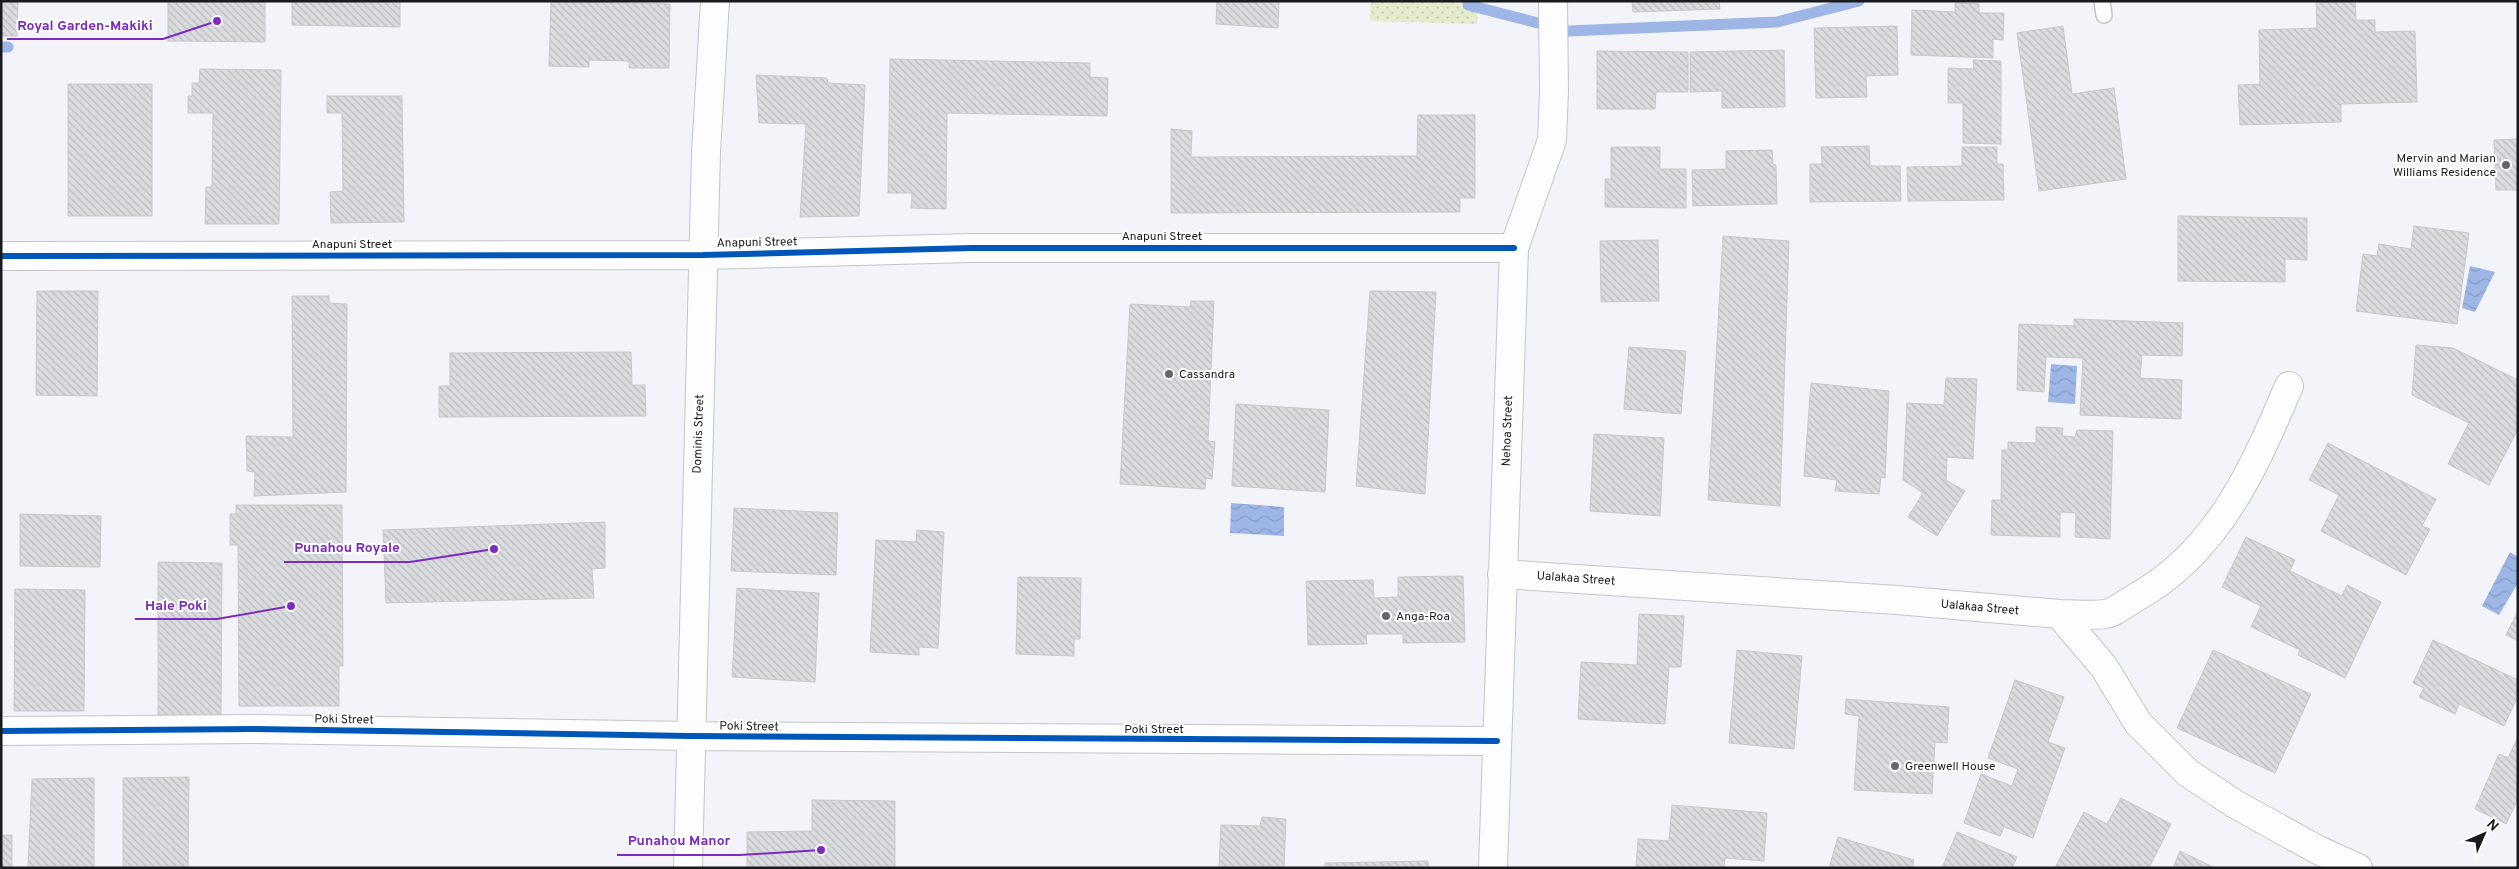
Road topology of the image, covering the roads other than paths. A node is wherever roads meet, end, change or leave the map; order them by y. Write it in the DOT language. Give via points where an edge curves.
graph roads {
  1 [pos="714,1"];
  2 [pos="1553,2"];
  3 [pos="1514,248"];
  4 [pos="703,255"];
  5 [pos="1,256"];
  6 [pos="2289,386"];
  7 [pos="1502,574"];
  8 [pos="2059,614"];
  9 [pos="1,730"];
  10 [pos="690,736"];
  11 [pos="1497,741"];
  12 [pos="688,868"];
  13 [pos="1493,868"];
  14 [pos="2358,868"];
  1 -- 4 [label="street, Dominis Street"];
  2 -- 3 [label="street, Nehoa Street" via="1552,140"];
  3 -- 4 [label="street, Anapuni Street" via="965,248"];
  3 -- 7 [label="street, Nehoa Street"];
  4 -- 5 [label="street, Anapuni Street"];
  4 -- 10 [label="street, Dominis Street"];
  6 -- 8 [label="street, Ualakaa Street" via="2231,507 2193,554 2146,592 2106,614"];
  7 -- 8 [label="street, Ualakaa Street"];
  7 -- 11 [label="street, Nehoa Street"];
  8 -- 14 [label="street" via="2104,667 2138,723 2188,773 2310,846"];
  9 -- 10 [label="street, Poki Street" via="246,729"];
  10 -- 11 [label="street, Poki Street"];
  10 -- 12 [label="street, Dominis Street"];
  11 -- 13 [label="street, Nehoa Street"];
}
